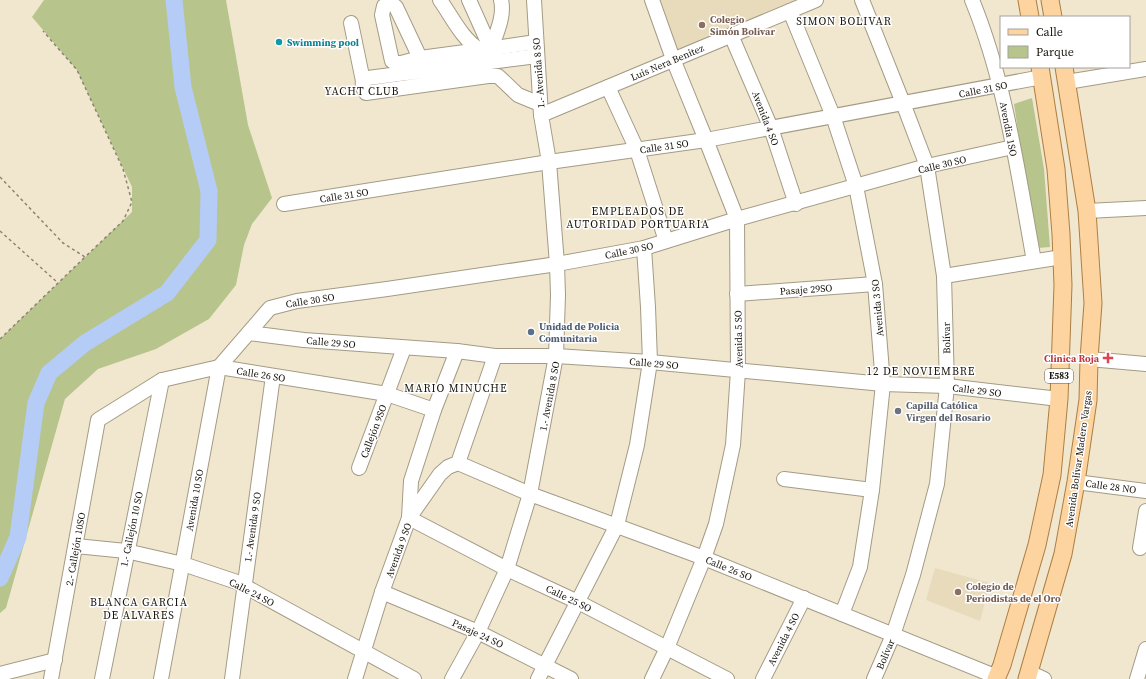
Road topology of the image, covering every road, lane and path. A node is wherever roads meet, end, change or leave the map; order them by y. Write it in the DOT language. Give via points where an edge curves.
graph roads {
  1 [pos="440,0"];
  2 [pos="469,0"];
  3 [pos="501,0"];
  4 [pos="534,0"];
  5 [pos="652,0"];
  6 [pos="816,0"];
  7 [pos="862,0"];
  8 [pos="972,0"];
  9 [pos="1027,0"];
  10 [pos="1050,0"];
  11 [pos="790,11"];
  12 [pos="1030,16"];
  13 [pos="1053,16"];
  14 [pos="351,24"];
  15 [pos="43,31"];
  16 [pos="731,35"];
  17 [pos="537,48"];
  18 [pos="488,53"];
  19 [pos="420,58"];
  20 [pos="673,59"];
  21 [pos="1146,69"];
  22 [pos="1041,72"];
  23 [pos="1066,74"];
  24 [pos="498,76"];
  25 [pos="363,81"];
  26 [pos="1000,86"];
  27 [pos="608,87"];
  28 [pos="903,103"];
  29 [pos="541,109"];
  30 [pos="833,116"];
  31 [pos="771,128"];
  32 [pos="706,140"];
  33 [pos="1013,147"];
  34 [pos="637,150"];
  35 [pos="549,162"];
  36 [pos="927,166"];
  37 [pos="0,177"];
  38 [pos="856,186"];
  39 [pos="284,204"];
  40 [pos="796,204"];
  41 [pos="1146,208"];
  42 [pos="1088,211"];
  43 [pos="737,219"];
  44 [pos="0,231"];
  45 [pos="666,241"];
  46 [pos="644,248"];
  47 [pos="85,257"];
  48 [pos="1062,257"];
  49 [pos="1034,261"];
  50 [pos="557,264"];
  51 [pos="944,276"];
  52 [pos="58,283"];
  53 [pos="875,284"];
  54 [pos="737,294"];
  55 [pos="250,333"];
  56 [pos="0,339"];
  57 [pos="404,348"];
  58 [pos="457,351"];
  59 [pos="495,356"];
  60 [pos="556,356"];
  61 [pos="1089,359"];
  62 [pos="650,362"];
  63 [pos="1146,364"];
  64 [pos="219,367"];
  65 [pos="738,371"];
  66 [pos="274,376"];
  67 [pos="162,380"];
  68 [pos="883,384"];
  69 [pos="947,386"];
  70 [pos="387,394"];
  71 [pos="1058,399"];
  72 [pos="434,410"];
  73 [pos="98,420"];
  74 [pos="458,463"];
  75 [pos="359,468"];
  76 [pos="784,479"];
  77 [pos="1076,482"];
  78 [pos="872,490"];
  79 [pos="1146,491"];
  80 [pos="530,494"];
  81 [pos="1146,511"];
  82 [pos="409,518"];
  83 [pos="616,526"];
  84 [pos="76,546"];
  85 [pos="1140,548"];
  86 [pos="126,551"];
  87 [pos="704,558"];
  88 [pos="183,564"];
  89 [pos="507,569"];
  90 [pos="244,586"];
  91 [pos="382,592"];
  92 [pos="804,598"];
  93 [pos="578,602"];
  94 [pos="842,614"];
  95 [pos="478,632"];
  96 [pos="893,635"];
  97 [pos="666,648"];
  98 [pos="1146,649"];
  99 [pos="363,652"];
  100 [pos="55,660"];
  101 [pos="546,666"];
  102 [pos="2,676"];
  103 [pos="1034,677"];
  104 [pos="997,678"];
  105 [pos="51,679"];
  106 [pos="102,679"];
  107 [pos="161,679"];
  108 [pos="232,679"];
  109 [pos="355,679"];
  110 [pos="414,679"];
  111 [pos="452,679"];
  112 [pos="538,679"];
  113 [pos="571,679"];
  114 [pos="652,679"];
  115 [pos="728,679"];
  116 [pos="763,679"];
  117 [pos="874,679"];
  118 [pos="1137,679"];
  1 -- 18 [label="street" via="467,40"];
  2 -- 18 [label="street"];
  3 -- 18 [label="street" via="503,6 499,27"];
  4 -- 17 [label="street, 1.- Avenida 8 SO"];
  5 -- 20 [label="street, Avenida 5 SO"];
  6 -- 11 [label="street, Luis Nera Benitez"];
  7 -- 28 [label="street, Bolívar"];
  8 -- 26 [label="street, Avendia 1SO"];
  9 -- 12 [label="main road"];
  10 -- 13 [label="main road"];
  11 -- 16 [label="street, Luis Nera Benitez"];
  11 -- 30 [label="street, Avenida 3 SO"];
  14 -- 25 [label="street"];
  15 -- 47 [label="path" via="77,70 124,169 132,202 123,221"];
  16 -- 20 [label="street, Luis Nera Benitez"];
  16 -- 31 [label="street, Avenida 4 SO"];
  17 -- 18 [label="street"];
  17 -- 29 [label="street, 1.- Avenida 8 SO"];
  18 -- 19 [label="street"];
  18 -- 24 [label="street"];
  18 -- 25 [label="street"];
  20 -- 27 [label="street, Luis Nera Benitez"];
  20 -- 32 [label="street, Avenida 5 SO"];
  21 -- 23 [label="street"];
  22 -- 26 [label="street, Calle 31 SO"];
  22 -- 48 [label="main road, E583" via="1056,169"];
  23 -- 42 [label="main road, Avenida Bolívar Madero Vargas"];
  24 -- 25 [label="street" via="366,93"];
  24 -- 29 [label="street" via="518,95 535,102"];
  26 -- 28 [label="street, Calle 31 SO"];
  26 -- 33 [label="street, Avendia 1SO"];
  27 -- 29 [label="street, Luis Nera Benitez"];
  27 -- 34 [label="street"];
  28 -- 30 [label="street, Calle 31 SO"];
  28 -- 36 [label="street, Bolívar"];
  29 -- 35 [label="street, 1.- Avenida 8 SO"];
  30 -- 31 [label="street, Calle 31 SO"];
  30 -- 38 [label="street, Avenida 3 SO"];
  31 -- 32 [label="street, Calle 31 SO"];
  31 -- 40 [label="street, Avenida 4 SO"];
  32 -- 34 [label="street, Calle 31 SO"];
  32 -- 43 [label="street, Avenida 5 SO"];
  33 -- 36 [label="street, Calle 30 SO"];
  33 -- 49 [label="street, Avendia 1SO"];
  34 -- 35 [label="street, Calle 31 SO"];
  34 -- 45 [label="street"];
  35 -- 39 [label="street, Calle 31 SO"];
  35 -- 50 [label="street, 1.- Avenida 8 SO"];
  36 -- 38 [label="street, Calle 30 SO"];
  36 -- 51 [label="street, Bolívar"];
  37 -- 47 [label="path" via="63,243"];
  38 -- 40 [label="street, Calle 30 SO"];
  38 -- 53 [label="street, Avenida 3 SO"];
  40 -- 43 [label="street, Calle 30 SO"];
  41 -- 42 [label="street"];
  42 -- 61 [label="main road, Avenida Bolívar Madero Vargas" via="1093,303"];
  43 -- 45 [label="street, Calle 30 SO"];
  43 -- 54 [label="street, Avenida 5 SO"];
  44 -- 52 [label="path"];
  45 -- 46 [label="street, Calle 30 SO"];
  46 -- 50 [label="street, Calle 30 SO"];
  46 -- 62 [label="street"];
  47 -- 52 [label="path"];
  48 -- 49 [label="street"];
  48 -- 71 [label="main road, E583"];
  49 -- 51 [label="street"];
  50 -- 55 [label="street, Calle 30 SO" via="297,301 270,308"];
  50 -- 60 [label="street, 1.- Avenida 8 SO"];
  51 -- 69 [label="street, Bolívar"];
  52 -- 56 [label="path"];
  53 -- 54 [label="street, Pasaje 29SO"];
  53 -- 68 [label="street, Avenida 3 SO"];
  54 -- 65 [label="street, Avenida 5 SO"];
  55 -- 57 [label="street, Calle 29 SO"];
  55 -- 64 [label="street"];
  57 -- 58 [label="street, Calle 29 SO"];
  57 -- 70 [label="street, Callejón 9SO"];
  58 -- 59 [label="street, Calle 29 SO"];
  58 -- 72 [label="street, Avenida 9 SO"];
  59 -- 60 [label="street, Calle 29 SO"];
  59 -- 74 [label="street"];
  60 -- 62 [label="street, Calle 29 SO"];
  60 -- 80 [label="street, 1.- Avenida 8 SO"];
  61 -- 63 [label="street"];
  61 -- 77 [label="main road, Avenida Bolívar Madero Vargas" via="1088,400"];
  62 -- 65 [label="street, Calle 29 SO"];
  62 -- 83 [label="street" via="638,445"];
  64 -- 66 [label="street, Calle 26 SO"];
  64 -- 67 [label="street, Calle 26 SO"];
  64 -- 88 [label="street, Avenida 10 SO"];
  65 -- 68 [label="street, Calle 29 SO"];
  65 -- 87 [label="street, Avenida 5 SO" via="733,446 716,524"];
  66 -- 70 [label="street, Calle 26 SO"];
  66 -- 90 [label="street, 1.- Avenida 9 SO"];
  67 -- 73 [label="street, Calle 26 SO"];
  67 -- 86 [label="street, 1.- Callejón 10 SO"];
  68 -- 69 [label="street, Calle 29 SO"];
  68 -- 78 [label="street, Avenida 3 SO"];
  69 -- 71 [label="street, Calle 29 SO"];
  69 -- 96 [label="street, Bolívar" via="937,484 913,575"];
  70 -- 72 [label="street, Calle 26 SO"];
  70 -- 75 [label="street, Callejón 9SO"];
  71 -- 104 [label="main road, E583" via="1052,475 1037,545"];
  72 -- 82 [label="street, Avenida 9 SO" via="411,481"];
  73 -- 84 [label="street, 2.- Callejón 10SO"];
  74 -- 80 [label="street, Calle 26 SO"];
  74 -- 82 [label="street" via="440,474"];
  76 -- 78 [label="street"];
  77 -- 79 [label="street, Calle 28 NO"];
  77 -- 103 [label="main road, Avenida Bolívar Madero Vargas" via="1063,554"];
  78 -- 94 [label="street, Avenida 3 SO" via="860,567"];
  80 -- 83 [label="street, Calle 26 SO"];
  80 -- 89 [label="street, 1.- Avenida 8 SO"];
  81 -- 85 [label="street"];
  82 -- 89 [label="street, Calle 25 SO"];
  82 -- 91 [label="street, Avenida 9 SO"];
  83 -- 87 [label="street, Calle 26 SO"];
  83 -- 93 [label="street"];
  84 -- 86 [label="street, Calle 24 SO"];
  84 -- 100 [label="street, 2.- Callejón 10SO"];
  86 -- 88 [label="street, Calle 24 SO"];
  86 -- 106 [label="street, 1.- Callejón 10 SO"];
  87 -- 92 [label="street, Calle 26 SO"];
  87 -- 97 [label="street, Avenida 5 SO"];
  88 -- 90 [label="street, Calle 24 SO"];
  88 -- 107 [label="street, Avenida 10 SO"];
  89 -- 93 [label="street, Calle 25 SO"];
  89 -- 95 [label="street, 1.- Avenida 8 SO"];
  90 -- 99 [label="street, Calle 24 SO"];
  90 -- 108 [label="street, 1.- Avenida 9 SO"];
  91 -- 95 [label="street, Pasaje 24 SO"];
  91 -- 99 [label="street, Avenida 9 SO"];
  92 -- 94 [label="street, Calle 26 SO"];
  92 -- 116 [label="street, Avenida 4 SO"];
  93 -- 97 [label="street, Calle 25 SO"];
  93 -- 101 [label="street"];
  94 -- 96 [label="street, Calle 26 SO"];
  95 -- 101 [label="street, Pasaje 24 SO"];
  95 -- 111 [label="street, 1.- Avenida 8 SO"];
  96 -- 104 [label="street, Calle 26 SO"];
  96 -- 117 [label="street, Bolívar"];
  97 -- 114 [label="street, Avenida 5 SO"];
  97 -- 115 [label="street, Calle 25 SO"];
  98 -- 118 [label="street"];
  99 -- 109 [label="street, Avenida 9 SO"];
  99 -- 110 [label="street, Calle 24 SO"];
  100 -- 102 [label="street"];
  100 -- 105 [label="street, 2.- Callejón 10SO"];
  101 -- 112 [label="street"];
  101 -- 113 [label="street, Pasaje 24 SO"];
}
